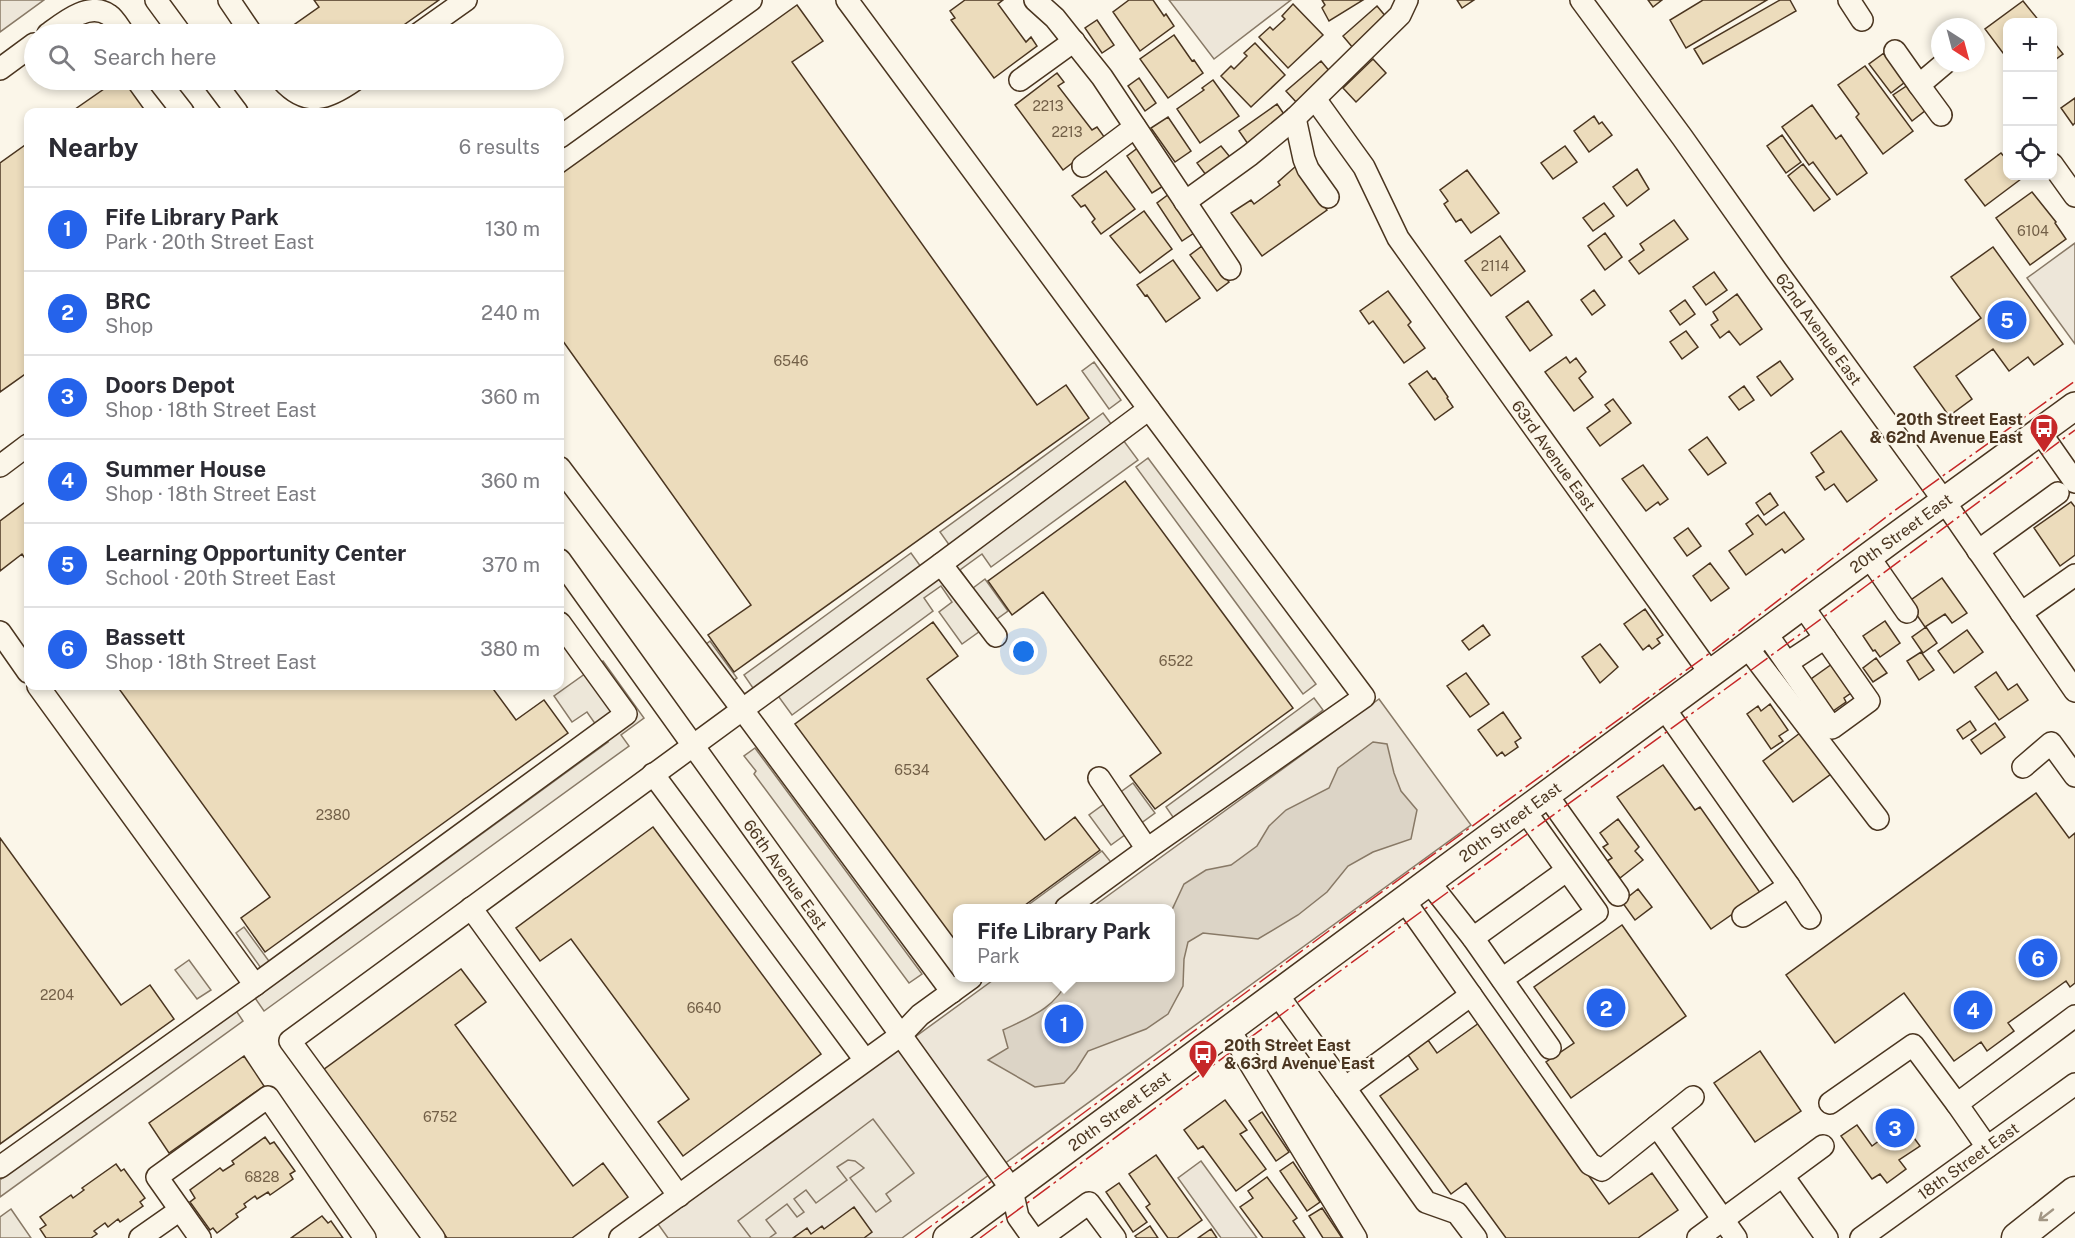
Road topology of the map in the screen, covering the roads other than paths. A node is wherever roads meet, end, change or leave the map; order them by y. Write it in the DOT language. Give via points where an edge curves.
graph roads {
  1 [pos="156,0"];
  2 [pos="229,0"];
  3 [pos="466,0"];
  4 [pos="751,0"];
  5 [pos="847,0"];
  6 [pos="1035,0"];
  7 [pos="1407,0"];
  8 [pos="1581,0"];
  9 [pos="1849,0"];
  10 [pos="1862,20"];
  11 [pos="62,24"];
  12 [pos="116,24"];
  13 [pos="174,24"];
  14 [pos="245,24"];
  15 [pos="432,24"];
  16 [pos="1074,41"];
  17 [pos="24,51"];
  18 [pos="1895,51"];
  19 [pos="0,69"];
  20 [pos="1934,72"];
  21 [pos="1020,80"];
  22 [pos="1919,85"];
  23 [pos="166,90"];
  24 [pos="220,90"];
  25 [pos="294,90"];
  26 [pos="339,90"];
  27 [pos="1315,99"];
  28 [pos="180,108"];
  29 [pos="234,108"];
  30 [pos="1941,115"];
  31 [pos="1295,118"];
  32 [pos="1135,127"];
  33 [pos="564,134"];
  34 [pos="1083,166"];
  35 [pos="2057,172"];
  36 [pos="2075,196"];
  37 [pos="1328,197"];
  38 [pos="1185,202"];
  39 [pos="1230,268"];
  40 [pos="2075,406"];
  41 [pos="1149,409"];
  42 [pos="2040,432"];
  43 [pos="24,448"];
  44 [pos="0,466"];
  45 [pos="564,473"];
  46 [pos="2067,488"];
  47 [pos="1944,501"];
  48 [pos="1978,551"];
  49 [pos="1869,556"];
  50 [pos="941,564"];
  51 [pos="564,566"];
  52 [pos="2075,574"];
  53 [pos="1802,606"];
  54 [pos="1907,612"];
  55 [pos="2021,613"];
  56 [pos="564,629"];
  57 [pos="0,632"];
  58 [pos="996,636"];
  59 [pos="1825,638"];
  60 [pos="1756,640"];
  61 [pos="1787,663"];
  62 [pos="24,666"];
  63 [pos="1710,673"];
  64 [pos="41,690"];
  65 [pos="2075,691"];
  66 [pos="1664,708"];
  67 [pos="742,709"];
  68 [pos="693,744"];
  69 [pos="2023,767"];
  70 [pos="653,774"];
  71 [pos="2075,776"];
  72 [pos="1099,778"];
  73 [pos="1547,795"];
  74 [pos="1525,811"];
  75 [pos="1878,819"];
  76 [pos="1148,849"];
  77 [pos="1566,871"];
  78 [pos="1429,882"];
  79 [pos="1789,885"];
  80 [pos="1618,895"];
  81 [pos="1404,900"];
  82 [pos="1073,904"];
  83 [pos="471,908"];
  84 [pos="1743,916"];
  85 [pos="1810,918"];
  86 [pos="1473,938"];
  87 [pos="1502,979"];
  88 [pos="966,982"];
  89 [pos="255,985"];
  90 [pos="952,992"];
  91 [pos="1277,994"];
  92 [pos="1471,994"];
  93 [pos="2075,1016"];
  94 [pos="1229,1029"];
  95 [pos="901,1035"];
  96 [pos="1550,1048"];
  97 [pos="865,1060"];
  98 [pos="2075,1084"];
  99 [pos="1345,1088"];
  100 [pos="1693,1098"];
  101 [pos="1830,1103"];
  102 [pos="1957,1104"];
  103 [pos="1657,1126"];
  104 [pos="1823,1146"];
  105 [pos="1987,1147"];
  106 [pos="0,1167"];
  107 [pos="1783,1176"];
  108 [pos="1011,1190"];
  109 [pos="2075,1192"];
  110 [pos="679,1196"];
  111 [pos="180,1210"];
  112 [pos="1723,1220"];
  113 [pos="140,1238"];
  114 [pos="200,1238"];
  115 [pos="365,1238"];
  116 [pos="435,1238"];
  117 [pos="620,1238"];
  118 [pos="947,1238"];
  119 [pos="1033,1238"];
  120 [pos="1041,1238"];
  121 [pos="1115,1238"];
  122 [pos="1356,1238"];
  123 [pos="1476,1238"];
  124 [pos="1698,1238"];
  125 [pos="1736,1238"];
  126 [pos="1827,1238"];
  127 [pos="1861,1238"];
  128 [pos="2017,1238"];
  1 -- 13 [label="street"];
  2 -- 14 [label="street"];
  3 -- 15 [label="street"];
  4 -- 33 [label="street"];
  5 -- 41 [label="street"];
  6 -- 16 [label="street"];
  7 -- 27 [label="street" via="1400,15"];
  8 -- 47 [label="street, 62nd Avenue East"];
  9 -- 10 [label="street"];
  11 -- 12 [label="street" via="88,10 109,15"];
  16 -- 21 [label="street"];
  16 -- 32 [label="street"];
  17 -- 19 [label="street"];
  18 -- 22 [label="street"];
  20 -- 22 [label="street"];
  22 -- 30 [label="street"];
  23 -- 28 [label="street"];
  24 -- 29 [label="street"];
  25 -- 26 [label="street" via="312,98"];
  27 -- 31 [label="street"];
  27 -- 63 [label="street, 63rd Avenue East" via="1364,167 1398,238"];
  31 -- 37 [label="street" via="1308,169"];
  31 -- 38 [label="street"];
  32 -- 34 [label="street"];
  32 -- 38 [label="street"];
  35 -- 36 [label="street"];
  38 -- 39 [label="street"];
  40 -- 42 [label="main road, 20th Street East"];
  41 -- 50 [label="street"];
  41 -- 76 [label="street" via="1364,697"];
  42 -- 46 [label="street"];
  42 -- 47 [label="main road, 20th Street East"];
  43 -- 44 [label="street"];
  45 -- 67 [label="street"];
  46 -- 48 [label="street"];
  47 -- 48 [label="street, 62nd Avenue East"];
  47 -- 49 [label="main road, 20th Street East"];
  48 -- 55 [label="street, 62nd Avenue East"];
  49 -- 53 [label="main road, 20th Street East"];
  49 -- 54 [label="street"];
  50 -- 58 [label="street"];
  50 -- 67 [label="street"];
  51 -- 68 [label="street, 66th Avenue East"];
  52 -- 55 [label="street"];
  53 -- 59 [label="street"];
  53 -- 60 [label="main road, 20th Street East"];
  55 -- 65 [label="street, 62nd Avenue East"];
  56 -- 89 [label="street" via="626,714"];
  57 -- 62 [label="street"];
  59 -- 61 [label="street"];
  59 -- 61 [label="street" via="1869,701 1832,728"];
  60 -- 61 [label="street"];
  60 -- 63 [label="main road, 20th Street East"];
  60 -- 75 [label="street"];
  63 -- 66 [label="main road, 20th Street East"];
  64 -- 89 [label="street"];
  66 -- 73 [label="main road, 20th Street East"];
  66 -- 79 [label="street"];
  67 -- 68 [label="street"];
  67 -- 90 [label="street"];
  68 -- 70 [label="street"];
  68 -- 95 [label="street, 66th Avenue East"];
  69 -- 71 [label="street" via="2052,743"];
  70 -- 83 [label="street"];
  70 -- 97 [label="street"];
  72 -- 76 [label="street"];
  73 -- 74 [label="main road, 20th Street East"];
  73 -- 80 [label="street"];
  74 -- 77 [label="street"];
  74 -- 78 [label="main road, 20th Street East"];
  76 -- 82 [label="street"];
  77 -- 86 [label="street"];
  77 -- 87 [label="street" via="1597,912"];
  78 -- 81 [label="main road, 20th Street East"];
  78 -- 86 [label="street"];
  79 -- 84 [label="street"];
  79 -- 85 [label="street"];
  81 -- 91 [label="main road, 20th Street East"];
  81 -- 92 [label="street"];
  83 -- 110 [label="street"];
  83 -- 116 [label="street" via="290,1041"];
  86 -- 87 [label="street"];
  87 -- 96 [label="street"];
  88 -- 90 [label="street"];
  89 -- 106 [label="street"];
  90 -- 95 [label="street" via="920,1015"];
  91 -- 94 [label="main road, 20th Street East"];
  91 -- 99 [label="street"];
  92 -- 99 [label="street"];
  92 -- 103 [label="street" via="1590,1164 1602,1170"];
  93 -- 102 [label="street"];
  94 -- 108 [label="main road, 20th Street East"];
  94 -- 122 [label="street"];
  95 -- 97 [label="street"];
  95 -- 108 [label="street, 66th Avenue East"];
  97 -- 110 [label="street"];
  98 -- 105 [label="street, 18th Street East"];
  99 -- 123 [label="street" via="1426,1202 1457,1213"];
  100 -- 103 [label="street"];
  101 -- 102 [label="street" via="1913,1045"];
  102 -- 105 [label="street"];
  103 -- 112 [label="street"];
  104 -- 107 [label="street"];
  105 -- 127 [label="street, 18th Street East"];
  107 -- 112 [label="street"];
  107 -- 126 [label="street"];
  108 -- 118 [label="main road, 20th Street East"];
  108 -- 119 [label="street, 66th Avenue East" via="1018,1217"];
  109 -- 128 [label="highway, one-way"];
  110 -- 117 [label="street"];
  111 -- 113 [label="street"];
  111 -- 114 [label="street"];
  111 -- 115 [label="street" via="157,1177 268,1097"];
  112 -- 124 [label="street"];
  112 -- 125 [label="street"];
  120 -- 121 [label="street" via="1089,1203"];
}
